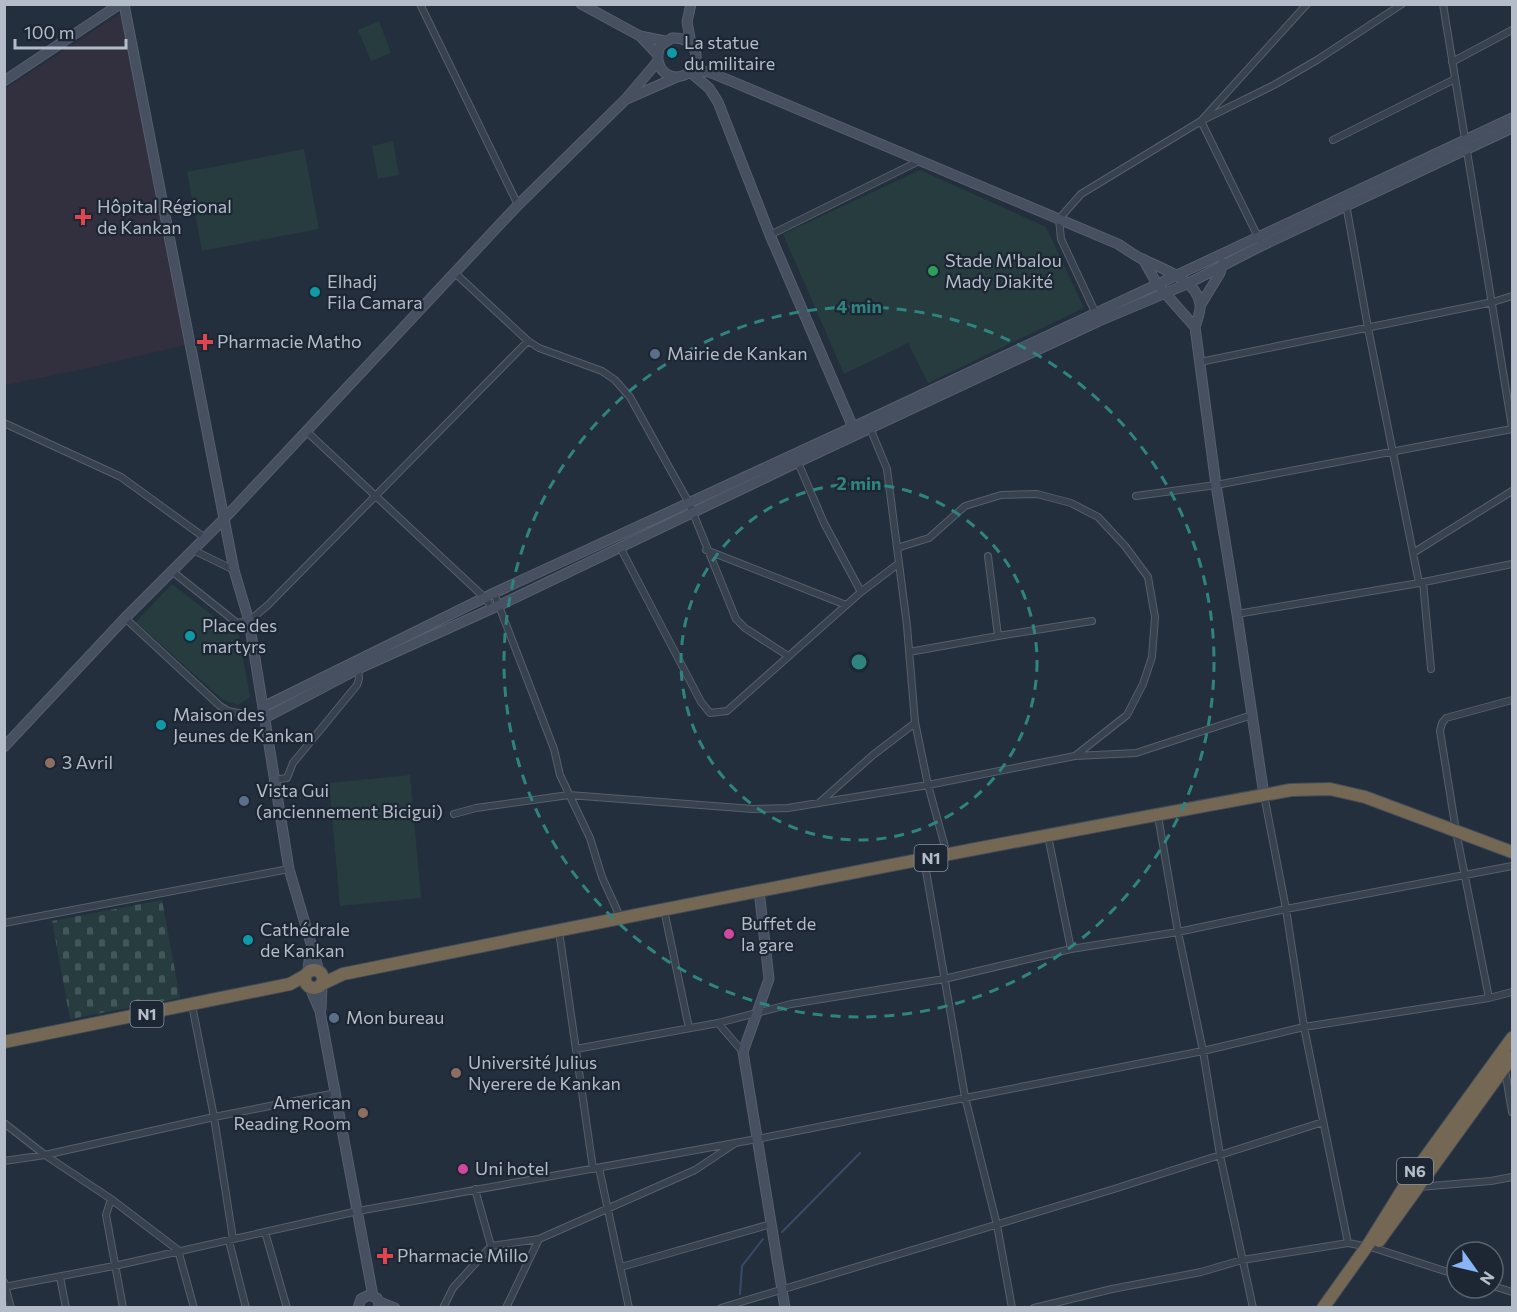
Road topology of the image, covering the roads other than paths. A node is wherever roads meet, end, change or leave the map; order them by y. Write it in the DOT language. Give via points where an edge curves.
graph roads {
  1 [pos="122,4"];
  2 [pos="420,4"];
  3 [pos="581,4"];
  4 [pos="691,4"];
  5 [pos="1307,4"];
  6 [pos="1402,4"];
  7 [pos="1443,4"];
  8 [pos="687,22"];
  9 [pos="1512,30"];
  10 [pos="640,36"];
  11 [pos="669,39"];
  12 [pos="691,43"];
  13 [pos="658,57"];
  14 [pos="697,58"];
  15 [pos="1452,62"];
  16 [pos="691,71"];
  17 [pos="709,72"];
  18 [pos="677,77"];
  19 [pos="1455,79"];
  20 [pos="4,81"];
  21 [pos="733,82"];
  22 [pos="715,95"];
  23 [pos="625,100"];
  24 [pos="1512,118"];
  25 [pos="1201,121"];
  26 [pos="1512,128"];
  27 [pos="1333,140"];
  28 [pos="1466,144"];
  29 [pos="921,160"];
  30 [pos="1346,204"];
  31 [pos="518,205"];
  32 [pos="1059,219"];
  33 [pos="770,235"];
  34 [pos="1259,241"];
  35 [pos="1143,259"];
  36 [pos="1222,260"];
  37 [pos="455,273"];
  38 [pos="1178,276"];
  39 [pos="1157,284"];
  40 [pos="1186,284"];
  41 [pos="1165,294"];
  42 [pos="1512,296"];
  43 [pos="1493,302"];
  44 [pos="1200,306"];
  45 [pos="1097,317"];
  46 [pos="1195,327"];
  47 [pos="1368,328"];
  48 [pos="528,341"];
  49 [pos="1200,362"];
  50 [pos="4,423"];
  51 [pos="870,428"];
  52 [pos="1512,428"];
  53 [pos="306,431"];
  54 [pos="855,431"];
  55 [pos="1394,450"];
  56 [pos="796,458"];
  57 [pos="1216,485"];
  58 [pos="1512,491"];
  59 [pos="377,496"];
  60 [pos="1136,496"];
  61 [pos="690,508"];
  62 [pos="224,519"];
  63 [pos="205,538"];
  64 [pos="620,547"];
  65 [pos="897,548"];
  66 [pos="194,550"];
  67 [pos="706,550"];
  68 [pos="1413,554"];
  69 [pos="988,556"];
  70 [pos="898,564"];
  71 [pos="1512,564"];
  72 [pos="234,570"];
  73 [pos="173,572"];
  74 [pos="1421,583"];
  75 [pos="861,592"];
  76 [pos="494,593"];
  77 [pos="485,598"];
  78 [pos="846,605"];
  79 [pos="496,606"];
  80 [pos="1237,614"];
  81 [pos="125,618"];
  82 [pos="249,621"];
  83 [pos="1092,621"];
  84 [pos="998,636"];
  85 [pos="909,652"];
  86 [pos="788,656"];
  87 [pos="357,664"];
  88 [pos="1431,669"];
  89 [pos="1512,700"];
  90 [pos="263,707"];
  91 [pos="1252,715"];
  92 [pos="251,717"];
  93 [pos="265,717"];
  94 [pos="915,723"];
  95 [pos="4,747"];
  96 [pos="1075,756"];
  97 [pos="273,780"];
  98 [pos="928,785"];
  99 [pos="568,795"];
  100 [pos="1264,795"];
  101 [pos="818,804"];
  102 [pos="454,814"];
  103 [pos="1158,816"];
  104 [pos="1456,831"];
  105 [pos="1048,836"];
  106 [pos="1512,852"];
  107 [pos="947,855"];
  108 [pos="924,859"];
  109 [pos="1512,866"];
  110 [pos="289,869"];
  111 [pos="1466,876"];
  112 [pos="759,890"];
  113 [pos="1286,909"];
  114 [pos="664,910"];
  115 [pos="621,920"];
  116 [pos="4,923"];
  117 [pos="559,930"];
  118 [pos="1178,932"];
  119 [pos="1071,949"];
  120 [pos="315,979"];
  121 [pos="944,979"];
  122 [pos="1512,992"];
  123 [pos="1489,998"];
  124 [pos="192,1005"];
  125 [pos="755,1014"];
  126 [pos="718,1023"];
  127 [pos="1304,1027"];
  128 [pos="689,1028"];
  129 [pos="1512,1038"];
  130 [pos="4,1042"];
  131 [pos="576,1049"];
  132 [pos="1203,1051"];
  133 [pos="743,1052"];
  134 [pos="1506,1056"];
  135 [pos="1505,1068"];
  136 [pos="336,1093"];
  137 [pos="965,1097"];
  138 [pos="1512,1112"];
  139 [pos="214,1117"];
  140 [pos="4,1122"];
  141 [pos="1323,1122"];
  142 [pos="757,1139"];
  143 [pos="736,1143"];
  144 [pos="45,1155"];
  145 [pos="1220,1155"];
  146 [pos="4,1161"];
  147 [pos="596,1168"];
  148 [pos="1512,1177"];
  149 [pos="1419,1187"];
  150 [pos="475,1189"];
  151 [pos="111,1199"];
  152 [pos="608,1207"];
  153 [pos="358,1211"];
  154 [pos="771,1224"];
  155 [pos="997,1225"];
  156 [pos="265,1232"];
  157 [pos="539,1239"];
  158 [pos="231,1240"];
  159 [pos="1348,1243"];
  160 [pos="491,1246"];
  161 [pos="1370,1248"];
  162 [pos="178,1250"];
  163 [pos="1242,1260"];
  164 [pos="114,1266"];
  165 [pos="621,1267"];
  166 [pos="1445,1271"];
  167 [pos="60,1277"];
  168 [pos="5,1285"];
  169 [pos="782,1291"];
  170 [pos="378,1302"];
  171 [pos="734,1306"];
  172 [pos="11,1308"];
  173 [pos="66,1308"];
  174 [pos="123,1308"];
  175 [pos="194,1308"];
  176 [pos="246,1308"];
  177 [pos="287,1308"];
  178 [pos="358,1308"];
  179 [pos="395,1308"];
  180 [pos="442,1308"];
  181 [pos="506,1308"];
  182 [pos="629,1308"];
  183 [pos="721,1308"];
  184 [pos="785,1308"];
  185 [pos="1012,1308"];
  186 [pos="1034,1308"];
  187 [pos="1253,1308"];
  188 [pos="1323,1308"];
  189 [pos="1330,1308"];
  1 -- 20 [label="main road"];
  1 -- 62 [label="main road"];
  2 -- 31 [label="street"];
  3 -- 10 [label="main road"];
  4 -- 8 [label="main road"];
  5 -- 25 [label="street"];
  6 -- 25 [label="street" via="1282,80"];
  7 -- 15 [label="street"];
  8 -- 11 [label="main road"];
  8 -- 12 [label="main road"];
  9 -- 15 [label="street"];
  10 -- 11 [label="main road"];
  10 -- 13 [label="main road"];
  11 -- 12 [label="main road" via="679,37"];
  11 -- 13 [label="main road" via="660,46"];
  12 -- 14 [label="main road"];
  13 -- 18 [label="main road" via="664,72"];
  13 -- 23 [label="main road"];
  14 -- 16 [label="main road"];
  14 -- 17 [label="main road"];
  15 -- 19 [label="street"];
  16 -- 17 [label="main road"];
  16 -- 18 [label="main road"];
  16 -- 22 [label="main road"];
  17 -- 21 [label="main road"];
  18 -- 23 [label="main road"];
  19 -- 27 [label="street"];
  19 -- 28 [label="street"];
  21 -- 22 [label="main road"];
  21 -- 29 [label="main road"];
  22 -- 33 [label="main road"];
  23 -- 31 [label="main road"];
  24 -- 28 [label="main road"];
  25 -- 32 [label="street" via="1081,194"];
  25 -- 34 [label="street"];
  26 -- 28 [label="main road"];
  28 -- 30 [label="main road"];
  28 -- 34 [label="main road"];
  28 -- 43 [label="street"];
  29 -- 32 [label="main road"];
  29 -- 33 [label="street"];
  30 -- 34 [label="main road"];
  30 -- 47 [label="street"];
  31 -- 37 [label="main road"];
  32 -- 35 [label="main road"];
  32 -- 45 [label="street" via="1060,239"];
  33 -- 54 [label="main road"];
  34 -- 36 [label="main road"];
  35 -- 38 [label="main road"];
  35 -- 39 [label="main road"];
  36 -- 38 [label="main road"];
  36 -- 40 [label="main road"];
  36 -- 44 [label="main road"];
  37 -- 48 [label="street"];
  37 -- 53 [label="main road"];
  38 -- 39 [label="main road"];
  38 -- 40 [label="main road"];
  39 -- 41 [label="main road"];
  39 -- 45 [label="main road"];
  40 -- 41 [label="main road"];
  40 -- 44 [label="main road"];
  41 -- 45 [label="main road"];
  41 -- 46 [label="main road"];
  42 -- 43 [label="street"];
  43 -- 47 [label="street"];
  43 -- 52 [label="street"];
  44 -- 46 [label="main road"];
  45 -- 51 [label="main road"];
  45 -- 54 [label="main road"];
  46 -- 49 [label="main road"];
  47 -- 49 [label="street"];
  47 -- 55 [label="street"];
  48 -- 59 [label="street"];
  48 -- 61 [label="street" via="615,380 630,397"];
  49 -- 57 [label="main road"];
  50 -- 63 [label="street" via="121,477"];
  51 -- 54 [label="main road"];
  51 -- 65 [label="street" via="887,469"];
  52 -- 55 [label="street"];
  53 -- 59 [label="street"];
  53 -- 62 [label="main road"];
  54 -- 56 [label="main road"];
  55 -- 57 [label="street"];
  55 -- 68 [label="street"];
  56 -- 61 [label="main road"];
  56 -- 75 [label="street" via="824,523"];
  57 -- 60 [label="street"];
  57 -- 80 [label="main road"];
  58 -- 68 [label="street"];
  59 -- 77 [label="street"];
  59 -- 82 [label="street"];
  61 -- 64 [label="main road"];
  61 -- 67 [label="street"];
  61 -- 76 [label="main road"];
  62 -- 63 [label="main road"];
  62 -- 72 [label="main road"];
  63 -- 66 [label="main road"];
  64 -- 79 [label="main road"];
  64 -- 86 [label="street" via="710,713 727,711"];
  65 -- 70 [label="street"];
  65 -- 96 [label="street" via="929,538 965,506 1001,495 1037,494 1071,503 1098,517 1125,546 1148,577 1155,617 1152,657 1127,715"];
  66 -- 72 [label="street"];
  66 -- 73 [label="main road"];
  67 -- 78 [label="street"];
  67 -- 86 [label="street" via="736,619"];
  68 -- 74 [label="street"];
  69 -- 84 [label="street"];
  70 -- 75 [label="street"];
  70 -- 85 [label="street"];
  71 -- 74 [label="street"];
  72 -- 82 [label="main road"];
  73 -- 81 [label="main road"];
  73 -- 82 [label="street" via="237,623"];
  74 -- 80 [label="street"];
  74 -- 88 [label="street"];
  75 -- 78 [label="street"];
  76 -- 77 [label="main road"];
  76 -- 79 [label="street"];
  77 -- 79 [label="street"];
  77 -- 87 [label="main road"];
  78 -- 86 [label="street"];
  79 -- 87 [label="main road"];
  79 -- 99 [label="street" via="554,749"];
  80 -- 91 [label="main road"];
  81 -- 92 [label="street" via="220,706"];
  81 -- 95 [label="main road"];
  82 -- 90 [label="main road"];
  83 -- 84 [label="street"];
  84 -- 85 [label="street"];
  85 -- 94 [label="street"];
  87 -- 90 [label="main road"];
  87 -- 93 [label="main road"];
  87 -- 97 [label="street" via="357,685 293,763 287,778"];
  89 -- 104 [label="street" via="1446,718 1442,723 1440,731"];
  90 -- 92 [label="street"];
  90 -- 93 [label="main road"];
  91 -- 96 [label="street" via="1136,753"];
  91 -- 100 [label="main road"];
  92 -- 93 [label="street"];
  93 -- 97 [label="main road"];
  94 -- 98 [label="street"];
  94 -- 101 [label="street"];
  96 -- 98 [label="street"];
  97 -- 110 [label="main road"];
  98 -- 101 [label="street"];
  98 -- 107 [label="street"];
  99 -- 101 [label="street" via="753,809"];
  99 -- 102 [label="street"];
  99 -- 115 [label="street" via="590,837"];
  100 -- 103 [label="highway, N1"];
  100 -- 104 [label="highway, N1" via="1338,790"];
  100 -- 113 [label="street"];
  103 -- 105 [label="highway, N1"];
  103 -- 118 [label="street"];
  104 -- 106 [label="highway, N1"];
  104 -- 111 [label="street"];
  105 -- 107 [label="highway, N1"];
  105 -- 119 [label="street"];
  107 -- 108 [label="highway, N1"];
  108 -- 112 [label="highway, N1"];
  108 -- 121 [label="street"];
  109 -- 111 [label="street"];
  110 -- 116 [label="street"];
  110 -- 120 [label="main road"];
  111 -- 113 [label="street"];
  111 -- 123 [label="street"];
  112 -- 114 [label="highway, N1"];
  112 -- 125 [label="main road" via="769,979"];
  113 -- 118 [label="street"];
  113 -- 127 [label="street"];
  114 -- 115 [label="highway, N1"];
  114 -- 128 [label="street"];
  115 -- 117 [label="highway, N1"];
  117 -- 120 [label="highway, N1"];
  117 -- 131 [label="street"];
  118 -- 119 [label="street"];
  118 -- 132 [label="street"];
  119 -- 121 [label="street"];
  120 -- 124 [label="highway, N1"];
  120 -- 136 [label="main road"];
  121 -- 125 [label="street" via="791,1004"];
  121 -- 137 [label="street"];
  122 -- 123 [label="street"];
  123 -- 127 [label="street"];
  124 -- 130 [label="highway, N1"];
  124 -- 139 [label="street"];
  125 -- 126 [label="street"];
  125 -- 133 [label="main road"];
  126 -- 128 [label="street"];
  126 -- 133 [label="street"];
  127 -- 132 [label="street"];
  127 -- 141 [label="street"];
  128 -- 131 [label="street"];
  129 -- 134 [label="highway, N6"];
  131 -- 147 [label="street"];
  132 -- 137 [label="street"];
  132 -- 145 [label="street"];
  133 -- 142 [label="main road"];
  134 -- 135 [label="highway, N6"];
  134 -- 161 [label="highway, N6" via="1406,1184"];
  135 -- 138 [label="street"];
  135 -- 149 [label="highway, N6"];
  136 -- 139 [label="street"];
  136 -- 153 [label="main road"];
  137 -- 142 [label="street"];
  137 -- 155 [label="street"];
  139 -- 144 [label="street"];
  139 -- 158 [label="street"];
  140 -- 144 [label="street"];
  141 -- 145 [label="street"];
  141 -- 159 [label="street"];
  142 -- 143 [label="street"];
  142 -- 154 [label="main road"];
  143 -- 147 [label="street"];
  143 -- 152 [label="street" via="695,1170"];
  144 -- 146 [label="street"];
  144 -- 151 [label="street"];
  145 -- 155 [label="street"];
  145 -- 163 [label="street"];
  147 -- 150 [label="street"];
  147 -- 152 [label="street"];
  148 -- 149 [label="street"];
  149 -- 161 [label="highway, N6"];
  150 -- 153 [label="street"];
  150 -- 160 [label="street"];
  151 -- 162 [label="street"];
  151 -- 164 [label="street" via="106,1215"];
  152 -- 157 [label="street"];
  152 -- 165 [label="street"];
  153 -- 156 [label="street"];
  153 -- 170 [label="main road"];
  154 -- 165 [label="street"];
  154 -- 169 [label="main road"];
  155 -- 169 [label="street"];
  155 -- 185 [label="street"];
  156 -- 158 [label="street"];
  156 -- 177 [label="street"];
  157 -- 160 [label="street"];
  157 -- 181 [label="street"];
  158 -- 162 [label="street"];
  158 -- 176 [label="street"];
  159 -- 161 [label="street"];
  159 -- 163 [label="street"];
  160 -- 180 [label="street" via="453,1288"];
  161 -- 166 [label="street"];
  161 -- 188 [label="highway, N6"];
  161 -- 189 [label="highway, N6"];
  162 -- 164 [label="street"];
  162 -- 175 [label="street"];
  163 -- 186 [label="street"];
  163 -- 187 [label="street"];
  164 -- 167 [label="street"];
  164 -- 174 [label="street"];
  165 -- 182 [label="street"];
  167 -- 168 [label="street"];
  167 -- 173 [label="street"];
  168 -- 172 [label="street"];
  169 -- 171 [label="street"];
  169 -- 184 [label="main road"];
  170 -- 178 [label="main road" via="369,1295 361,1299"];
  170 -- 179 [label="main road"];
  171 -- 183 [label="street"];
}
